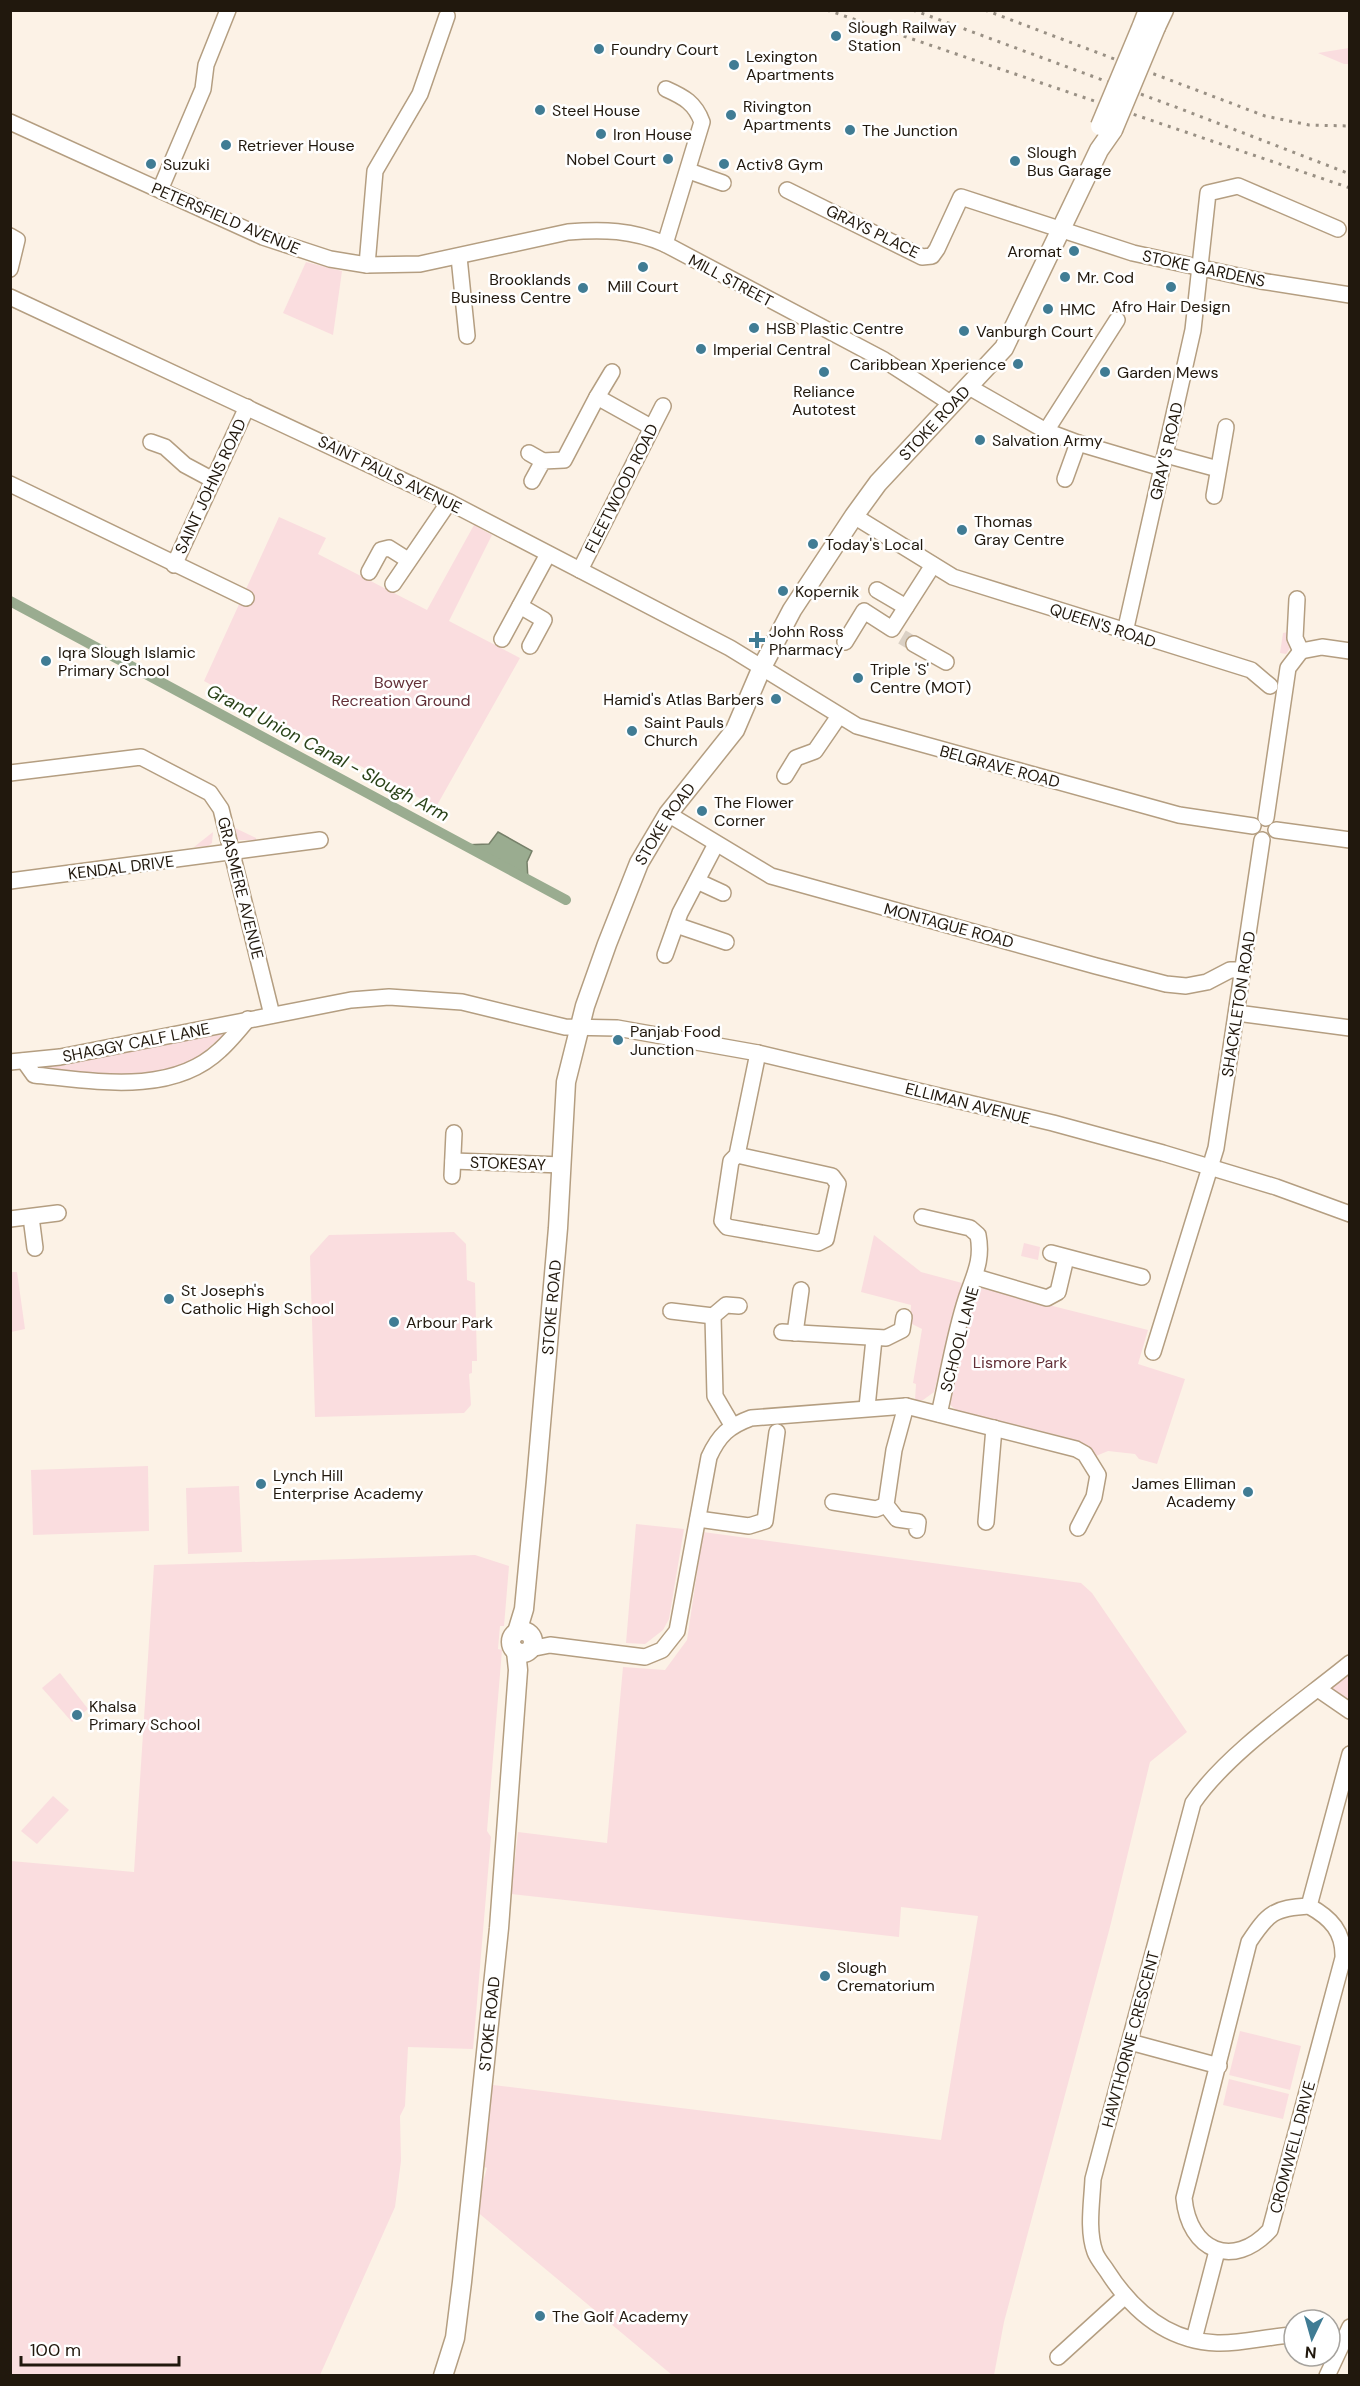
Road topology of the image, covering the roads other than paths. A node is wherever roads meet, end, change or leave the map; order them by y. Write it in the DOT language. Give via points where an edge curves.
graph roads {
  1 [pos="228,10"];
  2 [pos="447,16"];
  3 [pos="1153,18"];
  4 [pos="666,88"];
  5 [pos="10,122"];
  6 [pos="689,171"];
  7 [pos="723,183"];
  8 [pos="787,189"];
  9 [pos="160,190"];
  10 [pos="961,197"];
  11 [pos="1338,229"];
  12 [pos="1061,230"];
  13 [pos="10,236"];
  14 [pos="665,244"];
  15 [pos="459,257"];
  16 [pos="368,265"];
  17 [pos="10,269"];
  18 [pos="1201,270"];
  19 [pos="1350,295"];
  20 [pos="10,297"];
  21 [pos="1117,320"];
  22 [pos="468,336"];
  23 [pos="612,372"];
  24 [pos="969,387"];
  25 [pos="597,397"];
  26 [pos="952,404"];
  27 [pos="663,406"];
  28 [pos="247,407"];
  29 [pos="651,427"];
  30 [pos="1226,427"];
  31 [pos="1046,431"];
  32 [pos="162,442"];
  33 [pos="1078,443"];
  34 [pos="529,453"];
  35 [pos="543,461"];
  36 [pos="1164,461"];
  37 [pos="1218,469"];
  38 [pos="1065,479"];
  39 [pos="213,480"];
  40 [pos="532,481"];
  41 [pos="10,484"];
  42 [pos="1214,496"];
  43 [pos="449,502"];
  44 [pos="854,516"];
  45 [pos="548,554"];
  46 [pos="408,560"];
  47 [pos="174,565"];
  48 [pos="933,565"];
  49 [pos="580,570"];
  50 [pos="369,572"];
  51 [pos="393,584"];
  52 [pos="877,590"];
  53 [pos="246,598"];
  54 [pos="1297,598"];
  55 [pos="520,606"];
  56 [pos="906,607"];
  57 [pos="1125,632"];
  58 [pos="903,636"];
  59 [pos="502,639"];
  60 [pos="845,642"];
  61 [pos="530,646"];
  62 [pos="1300,651"];
  63 [pos="1350,651"];
  64 [pos="946,662"];
  65 [pos="762,667"];
  66 [pos="1270,687"];
  67 [pos="839,716"];
  68 [pos="10,772"];
  69 [pos="785,776"];
  70 [pos="668,814"];
  71 [pos="1265,824"];
  72 [pos="320,840"];
  73 [pos="1350,840"];
  74 [pos="716,844"];
  75 [pos="232,853"];
  76 [pos="698,880"];
  77 [pos="10,881"];
  78 [pos="723,893"];
  79 [pos="676,925"];
  80 [pos="726,942"];
  81 [pos="665,955"];
  82 [pos="1242,970"];
  83 [pos="1237,1013"];
  84 [pos="272,1015"];
  85 [pos="248,1019"];
  86 [pos="579,1028"];
  87 [pos="1350,1028"];
  88 [pos="758,1053"];
  89 [pos="17,1062"];
  90 [pos="454,1133"];
  91 [pos="737,1155"];
  92 [pos="562,1165"];
  93 [pos="1212,1167"];
  94 [pos="58,1213"];
  95 [pos="1350,1214"];
  96 [pos="31,1217"];
  97 [pos="922,1217"];
  98 [pos="10,1219"];
  99 [pos="35,1248"];
  100 [pos="1051,1253"];
  101 [pos="1066,1258"];
  102 [pos="976,1277"];
  103 [pos="1142,1277"];
  104 [pos="801,1290"];
  105 [pos="739,1306"];
  106 [pos="671,1311"];
  107 [pos="713,1316"];
  108 [pos="904,1317"];
  109 [pos="874,1339"];
  110 [pos="1153,1352"];
  111 [pos="906,1406"];
  112 [pos="867,1407"];
  113 [pos="939,1414"];
  114 [pos="732,1425"];
  115 [pos="994,1428"];
  116 [pos="777,1432"];
  117 [pos="833,1502"];
  118 [pos="886,1505"];
  119 [pos="698,1519"];
  120 [pos="986,1522"];
  121 [pos="1078,1528"];
  122 [pos="917,1530"];
  123 [pos="525,1642"];
  124 [pos="1350,1663"];
  125 [pos="1318,1689"];
  126 [pos="1350,1711"];
  127 [pos="1350,1754"];
  128 [pos="1309,1906"];
  129 [pos="1130,2042"];
  130 [pos="1219,2066"];
  131 [pos="1217,2251"];
  132 [pos="1124,2297"];
  133 [pos="1282,2336"];
  134 [pos="1194,2339"];
  135 [pos="1058,2357"];
  136 [pos="443,2376"];
  1 -- 9 [label="street" via="206,65 203,89"];
  2 -- 16 [label="street" via="420,94 375,171"];
  3 -- 12 [label="main road, STOKE ROAD, bridge" via="1099,150"];
  4 -- 6 [label="street" via="697,108 702,122"];
  5 -- 9 [label="street, PETERSFIELD AVENUE"];
  6 -- 7 [label="street"];
  6 -- 14 [label="street"];
  8 -- 10 [label="street, GRAYS PLACE" via="922,257 932,256 937,249"];
  9 -- 16 [label="street, PETERSFIELD AVENUE" via="289,247"];
  10 -- 12 [label="street, STOKE GARDENS"];
  11 -- 18 [label="street, GRAY'S ROAD" via="1238,186 1208,193"];
  12 -- 18 [label="street, STOKE GARDENS"];
  12 -- 24 [label="main road, STOKE ROAD" via="1004,348"];
  13 -- 17 [label="street" via="16,240"];
  14 -- 15 [label="street, PETERSFIELD AVENUE" via="631,232 587,230"];
  14 -- 26 [label="street, MILL STREET" via="884,360"];
  15 -- 16 [label="street, PETERSFIELD AVENUE" via="420,264"];
  15 -- 22 [label="street"];
  18 -- 19 [label="street, STOKE GARDENS"];
  18 -- 36 [label="street, GRAY'S ROAD" via="1193,330"];
  20 -- 28 [label="street, SAINT PAULS AVENUE"];
  21 -- 31 [label="street"];
  23 -- 25 [label="street"];
  24 -- 26 [label="main road, STOKE ROAD"];
  24 -- 31 [label="street"];
  25 -- 29 [label="street"];
  25 -- 35 [label="street" via="564,460"];
  26 -- 44 [label="main road, STOKE ROAD" via="878,483"];
  27 -- 29 [label="street, FLEETWOOD ROAD"];
  28 -- 39 [label="street, SAINT JOHNS ROAD"];
  28 -- 43 [label="street, SAINT PAULS AVENUE"];
  29 -- 49 [label="street, FLEETWOOD ROAD"];
  30 -- 37 [label="street"];
  31 -- 33 [label="street"];
  32 -- 39 [label="street" via="185,465"];
  33 -- 36 [label="street"];
  33 -- 38 [label="street"];
  34 -- 35 [label="street"];
  35 -- 40 [label="street"];
  36 -- 37 [label="street"];
  36 -- 57 [label="street, GRAY'S ROAD"];
  37 -- 42 [label="street"];
  39 -- 47 [label="street, SAINT JOHNS ROAD"];
  41 -- 47 [label="street, SAINT JOHNS ROAD"];
  43 -- 45 [label="street, SAINT PAULS AVENUE"];
  43 -- 46 [label="street"];
  44 -- 48 [label="street, QUEEN'S ROAD"];
  44 -- 65 [label="main road, STOKE ROAD" via="792,610"];
  45 -- 49 [label="street, SAINT PAULS AVENUE"];
  45 -- 55 [label="street"];
  46 -- 50 [label="street" via="389,548 381,550"];
  46 -- 51 [label="street"];
  47 -- 53 [label="street, SAINT JOHNS ROAD"];
  48 -- 56 [label="street"];
  48 -- 57 [label="street, QUEEN'S ROAD" via="952,577"];
  49 -- 65 [label="street, SAINT PAULS AVENUE"];
  52 -- 56 [label="street"];
  54 -- 62 [label="street" via="1295,638"];
  55 -- 59 [label="street"];
  55 -- 61 [label="street" via="544,620"];
  56 -- 58 [label="street"];
  57 -- 66 [label="street, QUEEN'S ROAD" via="1251,670"];
  58 -- 60 [label="street" via="864,611"];
  58 -- 64 [label="street"];
  62 -- 63 [label="street" via="1322,647"];
  62 -- 71 [label="street" via="1288,668"];
  65 -- 67 [label="street, BELGRAVE ROAD"];
  65 -- 70 [label="main road, STOKE ROAD" via="735,730"];
  67 -- 69 [label="street" via="815,751 796,758"];
  67 -- 71 [label="street, BELGRAVE ROAD" via="872,732 1179,815"];
  68 -- 75 [label="street, GRASMERE AVENUE" via="126,758 149,760 210,793 221,809"];
  70 -- 74 [label="street, MONTAGUE ROAD"];
  70 -- 86 [label="main road, STOKE ROAD" via="639,863"];
  71 -- 73 [label="street, BELGRAVE ROAD"];
  71 -- 82 [label="street, SHACKLETON ROAD" via="1256,837 1262,840"];
  72 -- 75 [label="street, KENDAL DRIVE"];
  74 -- 76 [label="street"];
  74 -- 82 [label="street, MONTAGUE ROAD" via="771,876 1166,984 1186,986 1207,982 1230,970"];
  75 -- 77 [label="street, KENDAL DRIVE"];
  75 -- 84 [label="street, GRASMERE AVENUE"];
  76 -- 78 [label="street"];
  76 -- 79 [label="street"];
  79 -- 80 [label="street"];
  79 -- 81 [label="street"];
  82 -- 83 [label="street, SHACKLETON ROAD"];
  83 -- 87 [label="street"];
  83 -- 93 [label="street, SHACKLETON ROAD"];
  84 -- 85 [label="street, SHAGGY CALF LANE"];
  84 -- 86 [label="street, SHAGGY CALF LANE" via="389,997 462,1002 547,1024"];
  85 -- 89 [label="street, SHAGGY CALF LANE"];
  85 -- 89 [label="street, SHAGGY CALF LANE" via="220,1051 186,1072 157,1080 119,1082 34,1075"];
  86 -- 88 [label="street, ELLIMAN AVENUE" via="617,1028"];
  86 -- 92 [label="main road, STOKE ROAD" via="566,1082"];
  88 -- 91 [label="street"];
  88 -- 93 [label="street, ELLIMAN AVENUE" via="1053,1123"];
  90 -- 92 [label="street, STOKESAY" via="452,1169"];
  91 -- 91 [label="street" via="731,1161 722,1221 727,1227 818,1243 826,1239 838,1184 832,1176"];
  92 -- 123 [label="main road, STOKE ROAD" via="524,1609"];
  93 -- 95 [label="street, ELLIMAN AVENUE"];
  93 -- 110 [label="street, SHACKLETON ROAD"];
  94 -- 96 [label="street"];
  96 -- 98 [label="street"];
  96 -- 99 [label="street"];
  97 -- 102 [label="street" via="970,1228 978,1235 981,1248"];
  100 -- 101 [label="street"];
  101 -- 102 [label="street, SCHOOL LANE" via="1058,1292 1047,1298"];
  101 -- 103 [label="street"];
  102 -- 113 [label="street, SCHOOL LANE" via="966,1298"];
  104 -- 109 [label="street" via="789,1332"];
  105 -- 107 [label="street" via="726,1305"];
  106 -- 107 [label="street"];
  107 -- 114 [label="street" via="715,1396"];
  108 -- 109 [label="street" via="902,1330"];
  109 -- 112 [label="street"];
  111 -- 112 [label="street"];
  111 -- 113 [label="street"];
  111 -- 118 [label="street" via="894,1450"];
  112 -- 114 [label="street" via="751,1418"];
  113 -- 115 [label="street"];
  114 -- 119 [label="street" via="717,1438 708,1457"];
  115 -- 120 [label="street"];
  115 -- 121 [label="street" via="1085,1454 1098,1475 1094,1497"];
  116 -- 119 [label="street" via="765,1521 749,1526"];
  117 -- 118 [label="street" via="876,1509"];
  118 -- 122 [label="street" via="897,1519 918,1522"];
  119 -- 123 [label="street" via="677,1631 662,1650 645,1657"];
  123 -- 136 [label="main road, STOKE ROAD" via="518,1670 499,1928 462,2282 455,2338"];
  124 -- 125 [label="street, HAWTHORNE CRESCENT"];
  125 -- 126 [label="street"];
  125 -- 129 [label="street, HAWTHORNE CRESCENT" via="1206,1784 1193,1803"];
  127 -- 128 [label="street"];
  128 -- 130 [label="street" via="1283,1907 1263,1922 1249,1942"];
  128 -- 131 [label="street, CROMWELL DRIVE" via="1326,1916 1343,1943 1331,2003 1270,2230 1258,2243 1233,2251"];
  129 -- 130 [label="street"];
  129 -- 132 [label="street, HAWTHORNE CRESCENT" via="1093,2179 1091,2219 1095,2252"];
  130 -- 131 [label="street" via="1184,2198 1186,2218 1196,2236"];
  131 -- 134 [label="street"];
  132 -- 134 [label="street, HAWTHORNE CRESCENT" via="1149,2319"];
  132 -- 135 [label="street"];
  133 -- 134 [label="street, HAWTHORNE CRESCENT" via="1217,2343"];
}
